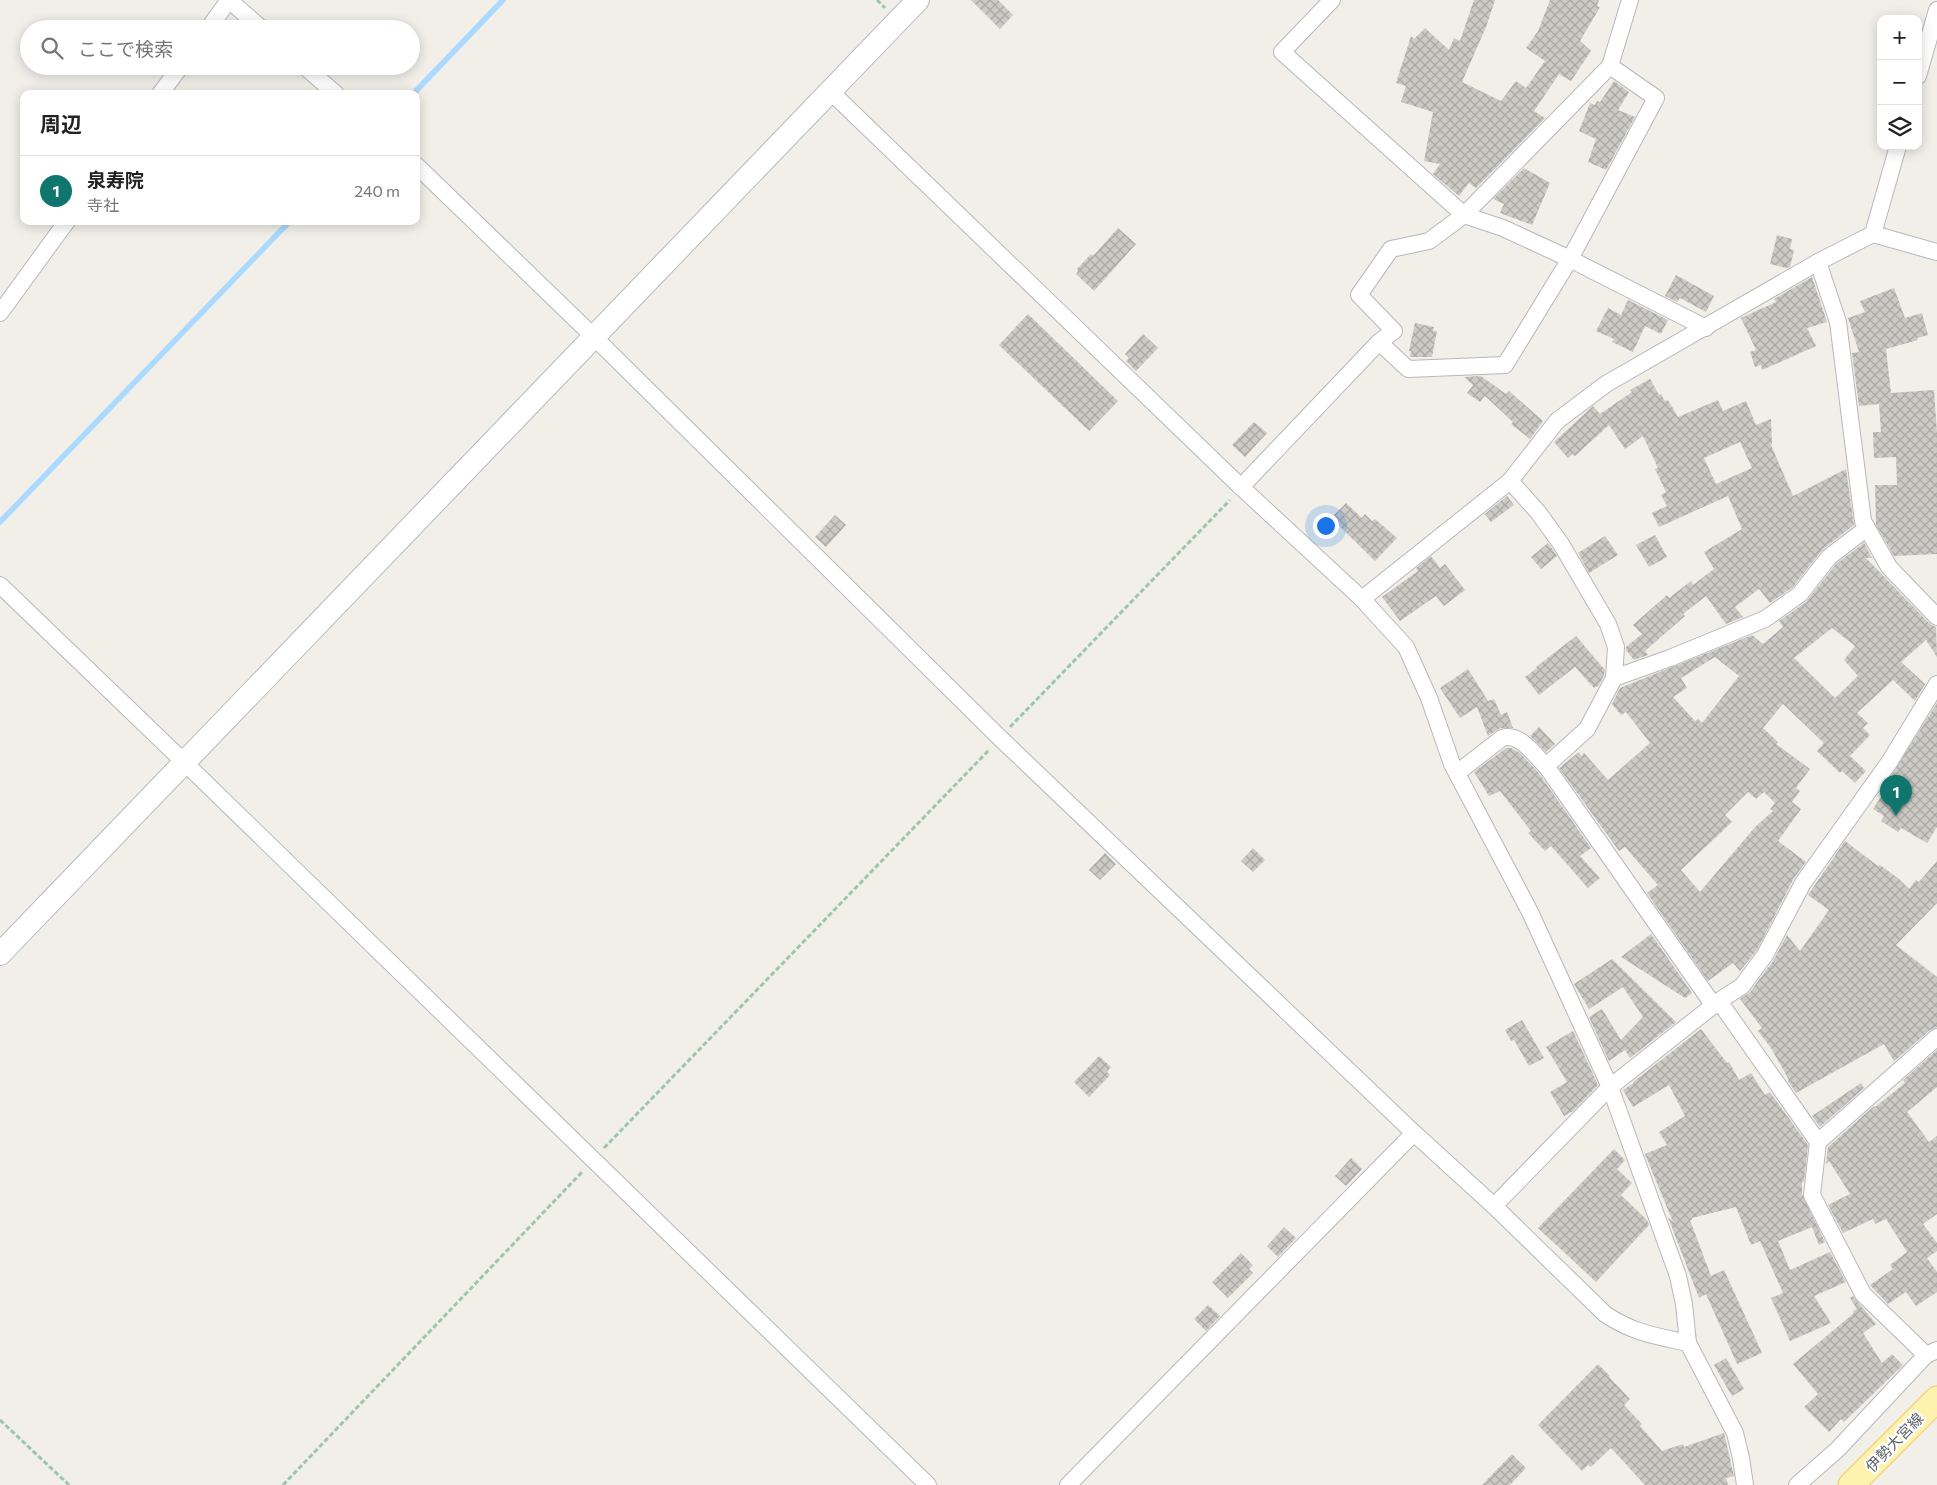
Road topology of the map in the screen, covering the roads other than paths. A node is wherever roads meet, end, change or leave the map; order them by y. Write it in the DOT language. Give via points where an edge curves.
graph roads {
  1 [pos="229,0"];
  2 [pos="918,0"];
  3 [pos="1332,0"];
  4 [pos="1630,0"];
  5 [pos="1937,10"];
  6 [pos="215,20"];
  7 [pos="252,20"];
  8 [pos="1922,62"];
  9 [pos="1610,66"];
  10 [pos="174,75"];
  11 [pos="314,75"];
  12 [pos="163,90"];
  13 [pos="331,90"];
  14 [pos="831,92"];
  15 [pos="1897,150"];
  16 [pos="420,169"];
  17 [pos="1464,215"];
  18 [pos="64,225"];
  19 [pos="1873,234"];
  20 [pos="1937,252"];
  21 [pos="1570,259"];
  22 [pos="1818,262"];
  23 [pos="0,312"];
  24 [pos="1706,328"];
  25 [pos="594,337"];
  26 [pos="1379,342"];
  27 [pos="1510,481"];
  28 [pos="1241,488"];
  29 [pos="1867,528"];
  30 [pos="0,585"];
  31 [pos="1362,599"];
  32 [pos="1937,617"];
  33 [pos="1614,678"];
  34 [pos="1937,684"];
  35 [pos="184,762"];
  36 [pos="1546,766"];
  37 [pos="1457,773"];
  38 [pos="0,954"];
  39 [pos="1717,1003"];
  40 [pos="1937,1037"];
  41 [pos="1610,1087"];
  42 [pos="1414,1133"];
  43 [pos="1818,1142"];
  44 [pos="1494,1206"];
  45 [pos="1688,1343"];
  46 [pos="1932,1352"];
  47 [pos="1937,1399"];
  48 [pos="928,1485"];
  49 [pos="1068,1485"];
  50 [pos="1744,1485"];
  51 [pos="1797,1485"];
  52 [pos="1851,1485"];
  1 -- 6 [label="street"];
  1 -- 7 [label="street"];
  2 -- 14 [label="street"];
  3 -- 17 [label="street" via="1282,52"];
  4 -- 9 [label="street"];
  5 -- 8 [label="street"];
  9 -- 17 [label="street"];
  9 -- 21 [label="street" via="1656,98"];
  10 -- 12 [label="street"];
  11 -- 13 [label="street"];
  14 -- 25 [label="street"];
  14 -- 28 [label="street"];
  15 -- 19 [label="street"];
  16 -- 25 [label="street"];
  17 -- 21 [label="street" via="1503,228"];
  17 -- 26 [label="street" via="1429,241 1391,250 1358,295 1394,331"];
  18 -- 23 [label="street"];
  19 -- 20 [label="street"];
  19 -- 22 [label="street"];
  21 -- 24 [label="street"];
  21 -- 26 [label="street" via="1505,365 1408,369"];
  22 -- 24 [label="street"];
  22 -- 29 [label="street" via="1838,322 1863,521"];
  24 -- 27 [label="street" via="1606,384 1557,421"];
  25 -- 35 [label="street"];
  25 -- 42 [label="street" via="1000,738"];
  26 -- 28 [label="street"];
  27 -- 31 [label="street"];
  27 -- 33 [label="street" via="1538,512 1560,544 1608,624 1616,647"];
  28 -- 31 [label="street"];
  29 -- 32 [label="street" via="1889,568"];
  29 -- 33 [label="street" via="1828,557 1800,594 1765,619"];
  30 -- 35 [label="street"];
  31 -- 37 [label="street" via="1406,647"];
  33 -- 36 [label="street" via="1586,729"];
  34 -- 39 [label="street" via="1890,761 1802,883 1765,955 1742,986"];
  35 -- 38 [label="street"];
  35 -- 48 [label="street"];
  36 -- 37 [label="street" via="1517,738 1509,736"];
  36 -- 39 [label="street"];
  37 -- 41 [label="street" via="1530,912"];
  39 -- 41 [label="street"];
  39 -- 43 [label="street"];
  40 -- 43 [label="street"];
  41 -- 44 [label="street"];
  41 -- 45 [label="street" via="1678,1276"];
  42 -- 44 [label="street"];
  42 -- 49 [label="street"];
  43 -- 46 [label="street" via="1812,1195 1864,1294"];
  44 -- 45 [label="street" via="1606,1314 1638,1332"];
  45 -- 50 [label="street" via="1734,1433"];
  46 -- 51 [label="street" via="1837,1450"];
  47 -- 52 [label="main road, 伊勢大宮線"];
}
